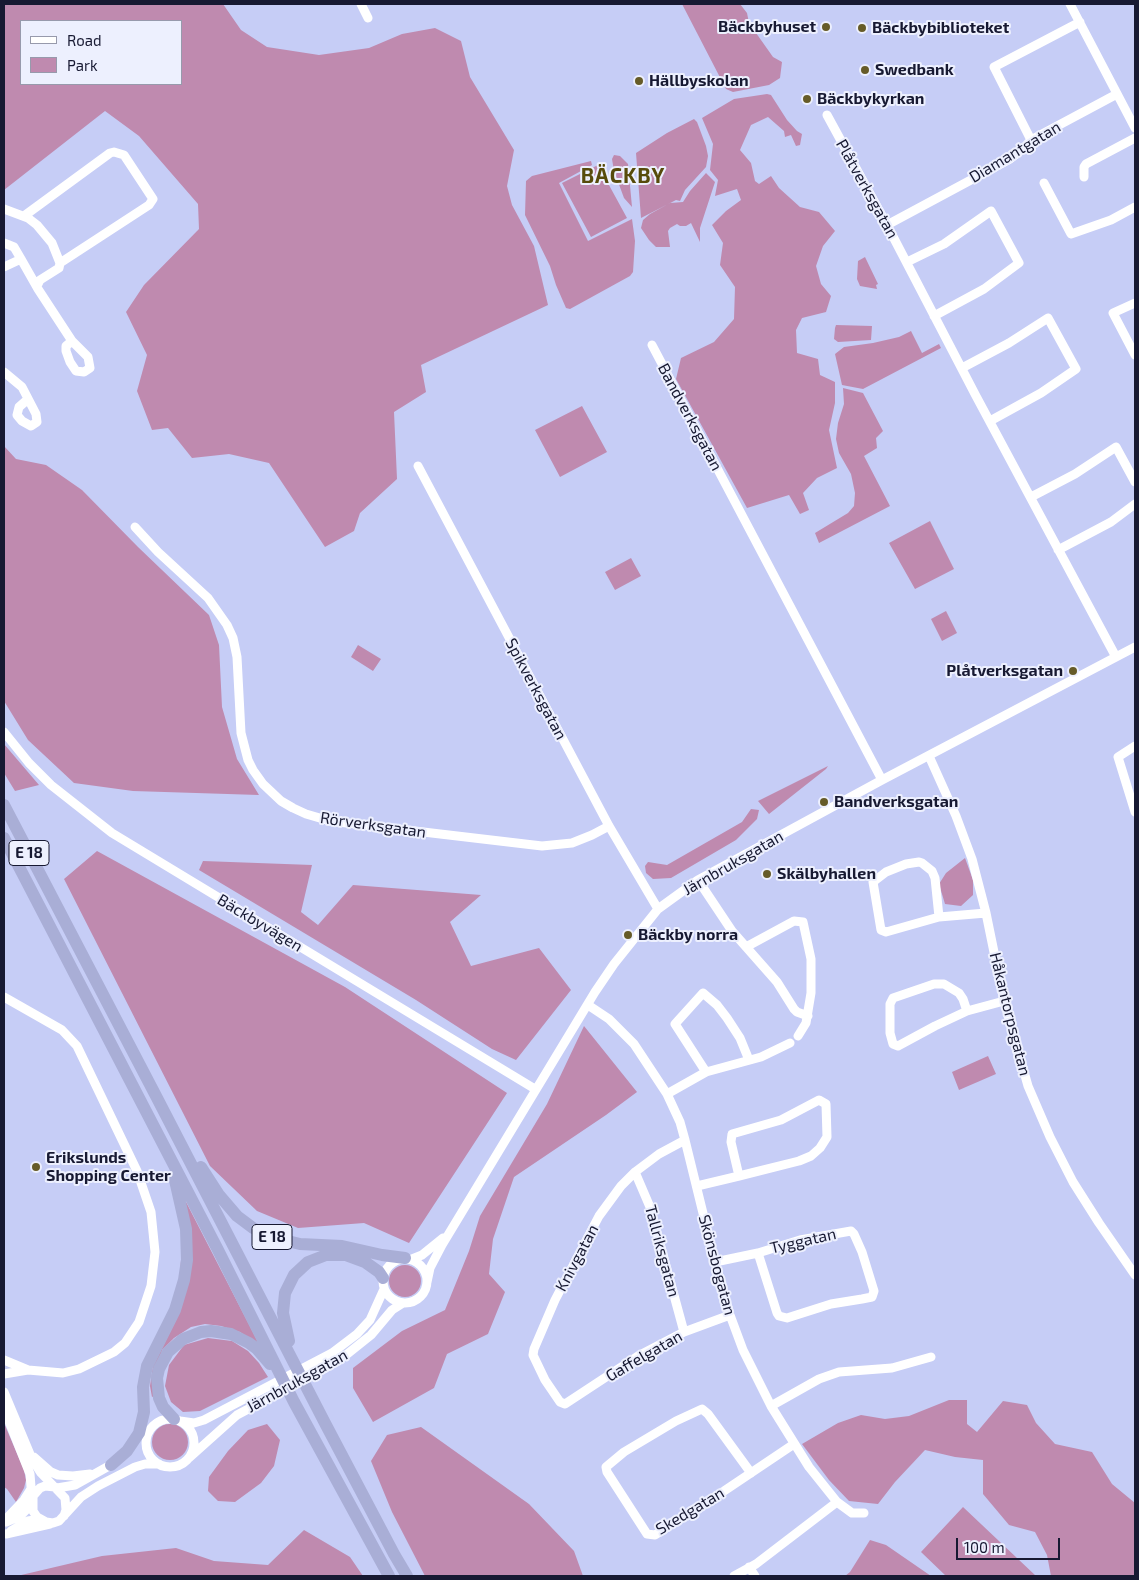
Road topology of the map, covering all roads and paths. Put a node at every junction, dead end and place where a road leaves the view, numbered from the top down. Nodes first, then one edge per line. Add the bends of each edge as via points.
1 (361, 4) edge
2 (1071, 6) edge
3 (368, 18) dead end
4 (1080, 22) junction
5 (1117, 94) junction
6 (826, 115) dead end
7 (1135, 128) edge
8 (1135, 138) edge
9 (1031, 140) junction
10 (1084, 177) dead end
11 (1044, 183) dead end
12 (1135, 207) edge
13 (4, 209) edge
14 (24, 216) junction
15 (887, 225) junction
16 (4, 243) edge
17 (21, 259) junction
18 (907, 262) junction
19 (60, 263) junction
20 (4, 267) edge
21 (37, 286) junction
22 (1135, 304) edge
23 (934, 316) junction
24 (72, 341) dead end
25 (652, 345) dead end
26 (1135, 355) edge
27 (962, 368) junction
28 (4, 372) edge
29 (27, 400) dead end
30 (990, 421) junction
31 (418, 466) dead end
32 (1135, 482) edge
33 (1031, 498) junction
34 (1135, 504) edge
35 (135, 527) dead end
36 (1058, 550) junction
37 (1135, 647) edge
38 (1116, 657) junction
39 (4, 732) edge
40 (1135, 746) edge
41 (929, 756) junction
42 (882, 780) junction
43 (4, 805) edge
44 (1135, 812) edge
45 (609, 826) junction
46 (4, 838) edge
47 (698, 880) junction
48 (658, 909) junction
49 (986, 913) junction
50 (939, 916) junction
51 (746, 946) junction
52 (4, 997) edge
53 (1004, 1001) junction
54 (588, 1005) junction
55 (968, 1011) junction
56 (808, 1016) junction
57 (798, 1036) dead end
58 (790, 1042) dead end
59 (750, 1060) junction
60 (706, 1072) junction
61 (535, 1090) junction
62 (667, 1094) junction
63 (685, 1140) junction
64 (180, 1142) junction
65 (173, 1164) junction
66 (635, 1172) junction
67 (739, 1176) junction
68 (697, 1186) junction
69 (458, 1219) junction
70 (758, 1253) junction
71 (1125, 1258) junction
72 (408, 1259) junction
73 (715, 1262) junction
74 (1135, 1264) edge
75 (1135, 1275) edge
76 (427, 1282) junction
77 (384, 1283) junction
78 (403, 1303) junction
79 (730, 1315) junction
80 (684, 1332) junction
81 (152, 1356) junction
82 (931, 1357) dead end
83 (4, 1360) edge
84 (293, 1361) junction
85 (28, 1370) junction
86 (4, 1374) edge
87 (4, 1392) edge
88 (294, 1402) junction
89 (562, 1403) joint
90 (772, 1406) junction
91 (4, 1409) edge
92 (177, 1420) junction
93 (147, 1436) junction
94 (794, 1444) junction
95 (30, 1454) junction
96 (189, 1458) junction
97 (159, 1464) junction
98 (111, 1465) junction
99 (751, 1473) junction
100 (92, 1474) junction
101 (32, 1484) junction
102 (56, 1487) junction
103 (32, 1502) junction
104 (837, 1502) junction
105 (864, 1513) dead end
106 (64, 1516) junction
107 (40, 1520) junction
108 (4, 1522) edge
109 (53, 1523) junction
110 (5, 1534) edge
111 (749, 1568) junction
112 (389, 1576) edge
113 (407, 1576) edge
114 (734, 1576) edge
115 (755, 1576) edge

1 - 3 street
2 - 4 street
4 - 5 street
4 - 9 street via 994,67
5 - 7 street
5 - 9 street, Diamantgatan
6 - 15 street, Plåtverksgatan
8 - 10 street via 1086,164
9 - 15 street, Diamantgatan via 1010,159
11 - 12 street via 1071,234 1111,220
13 - 14 street
14 - 19 street via 43,231
14 - 19 street via 110,153 124,155 152,196 152,202
15 - 18 street, Plåtverksgatan
16 - 17 street via 14,248
17 - 20 street
17 - 21 street
18 - 23 street, Plåtverksgatan
18 - 23 street via 944,244 991,211 1016,257 1019,263 984,289
19 - 21 street via 59,268 40,280
21 - 24 street
22 - 26 street via 1113,313
23 - 27 street, Plåtverksgatan
25 - 42 street, Bandverksgatan
27 - 30 street, Plåtverksgatan
27 - 30 street via 1010,343 1048,318 1076,369
28 - 29 street via 22,387
30 - 33 street, Plåtverksgatan
31 - 45 street, Spikverksgatan
32 - 33 street via 1116,446
33 - 36 street, Plåtverksgatan
34 - 36 street via 1111,522
35 - 45 street, Rörverksgatan via 208,598 224,620 233,638 237,657 241,733 248,760 263,784 293,808 338,822 542,846 572,843
36 - 38 street, Plåtverksgatan
37 - 38 street, Järnbruksgatan
38 - 41 street, Järnbruksgatan
39 - 61 street, Bäckbyvägen via 51,785 112,833
40 - 44 street via 1118,757
41 - 42 street, Järnbruksgatan
41 - 49 street, Håkantorpsgatan via 965,839
42 - 47 street, Järnbruksgatan
43 - 64 highway, E 18
45 - 48 street, Spikverksgatan
46 - 65 highway, E 18
47 - 48 street, Järnbruksgatan
47 - 51 street
48 - 54 street, Järnbruksgatan via 614,964
49 - 50 street
49 - 53 street, Håkantorpsgatan
50 - 50 street via 935,878 928,866 919,862 906,864 886,872 873,882 881,930 886,932
51 - 56 street via 777,982 794,1009
51 - 56 street via 794,921 804,922 812,970
52 - 85 street via 62,1030 77,1046 137,1171 151,1212 155,1244 146,1304 125,1344 71,1371
53 - 55 street
53 - 71 street, Håkantorpsgatan via 1028,1086 1050,1137 1073,1182
54 - 61 street, Järnbruksgatan
54 - 62 street, Skönsbogatan via 609,1019 634,1044
55 - 55 street via 898,1046 893,1044 890,1033 893,998 934,984 944,984 959,993
56 - 57 street
58 - 59 street
59 - 60 street
59 - 60 street via 727,1018 703,993 676,1024
60 - 62 street
61 - 69 street, Järnbruksgatan
62 - 63 street, Skönsbogatan
63 - 66 street, Knivgatan
63 - 68 street, Skönsbogatan
64 - 72 highway, E 18 via 189,1147 230,1209 262,1233 290,1243 342,1246
64 - 84 highway, E 18
65 - 81 highway, E 18 via 186,1229 186,1270 175,1310
65 - 88 highway, E 18
66 - 80 street, Tallriksgatan via 650,1207
66 - 89 street, Knivgatan via 599,1216 555,1300 534,1349 533,1355 545,1380
67 - 67 street via 811,1156 827,1137 826,1104 819,1100 782,1120 732,1134
67 - 68 street
68 - 73 street, Skönsbogatan
69 - 72 street, Järnbruksgatan via 435,1246
69 - 76 street, Järnbruksgatan via 432,1264
70 - 70 street, Tyggatan via 800,1240 851,1231 862,1252 874,1291 871,1297 831,1304 787,1318 779,1316
70 - 73 street, Tyggatan
71 - 74 street, Håkantorpsgatan
71 - 75 street, Håkantorpsgatan
72 - 76 street via 424,1269
72 - 77 street via 387,1267
73 - 79 street, Skönsbogatan
76 - 78 street via 422,1295 410,1303
77 - 78 street via 391,1298
77 - 84 highway, E 18 via 379,1272 346,1254 317,1258 300,1268 289,1284 284,1303 284,1323
77 - 92 street, Järnbruksgatan via 375,1311 364,1328 341,1347 199,1422
78 - 96 street, Järnbruksgatan via 346,1355 228,1422
79 - 80 street, Gaffelgatan
79 - 90 street, Skönsbogatan via 743,1350
80 - 89 street, Gaffelgatan
81 - 93 highway, E 18 via 147,1377 152,1417
81 - 98 highway via 144,1376 144,1412 139,1433 127,1451
82 - 90 street via 892,1368 839,1372
83 - 85 street
84 - 113 highway, E 18
85 - 86 street
87 - 95 street
88 - 92 highway, E 18 via 288,1398 267,1360 249,1343 226,1333 201,1332 174,1344 159,1369 159,1398 163,1407
88 - 112 highway, E 18
90 - 94 street, Skönsbogatan
91 - 101 street
92 - 93 street via 158,1422
92 - 96 street via 190,1430 194,1439
93 - 97 street via 148,1452
93 - 98 street via 129,1455
94 - 99 street, Skedgatan
94 - 104 street, Skönsbogatan
95 - 100 street via 58,1475
95 - 102 street via 41,1473
96 - 97 street via 177,1466
97 - 106 street via 135,1467 98,1486
98 - 100 street
99 - 99 street, Skedgatan via 660,1532 650,1535 606,1468 624,1452 676,1420 702,1409
100 - 102 street via 75,1485
101 - 103 street
101 - 108 street via 24,1500
102 - 103 street via 40,1488
102 - 106 street via 66,1501
103 - 107 street via 33,1511
103 - 108 street via 20,1516
104 - 105 street, Skönsbogatan via 852,1513
104 - 111 street
106 - 109 street
107 - 109 street
107 - 110 street via 24,1522
109 - 110 street
111 - 114 street
111 - 115 street

